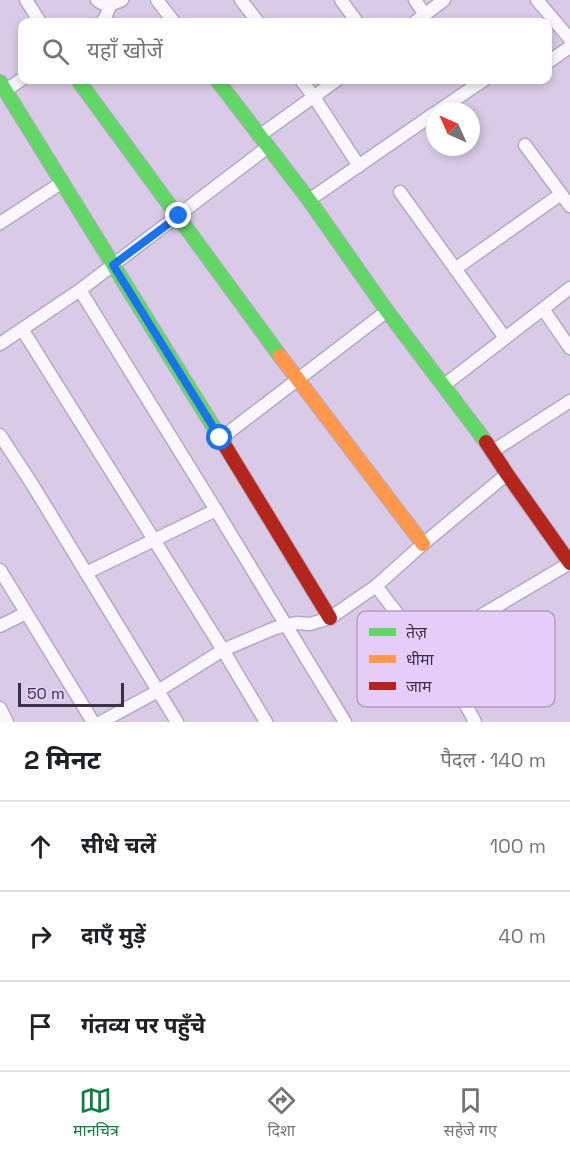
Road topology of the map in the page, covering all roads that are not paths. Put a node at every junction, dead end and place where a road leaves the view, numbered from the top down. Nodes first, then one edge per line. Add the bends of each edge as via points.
1 (26, 0) edge
2 (97, 0) edge
3 (158, 0) edge
4 (241, 0) edge
5 (341, 0) edge
6 (415, 0) edge
7 (444, 0) edge
8 (537, 0) edge
9 (116, 2) edge
10 (37, 18) edge
11 (105, 18) edge
12 (171, 18) edge
13 (255, 18) edge
14 (354, 18) edge
15 (420, 18) edge
16 (421, 18) edge
17 (570, 39) edge
18 (570, 47) edge
19 (552, 59) edge
20 (18, 81) edge
21 (81, 84) edge
22 (220, 84) edge
23 (304, 84) edge
24 (332, 84) edge
25 (478, 84) edge
26 (3, 87) edge
27 (314, 97) junction
28 (452, 102) edge
29 (426, 120) edge
30 (263, 142) junction
31 (525, 145) dead end
32 (358, 166) junction
33 (61, 183) junction
34 (400, 192) dead end
35 (561, 194) junction
36 (309, 200) junction
37 (570, 206) edge
38 (179, 216) junction
39 (0, 222) edge
40 (113, 265) junction
41 (455, 269) junction
42 (570, 288) edge
43 (80, 290) junction
44 (543, 309) junction
45 (387, 311) junction
46 (22, 329) junction
47 (504, 339) junction
48 (0, 344) edge
49 (570, 348) edge
50 (297, 379) junction
51 (443, 386) junction
52 (570, 401) edge
53 (0, 435) edge
54 (220, 438) junction
55 (493, 452) junction
56 (507, 474) junction
57 (216, 510) junction
58 (153, 540) junction
59 (423, 544) junction
60 (570, 563) edge
61 (0, 570) edge
62 (86, 573) junction
63 (376, 586) junction
64 (395, 611) edge
65 (489, 611) edge
66 (26, 613) junction
67 (330, 618) junction
68 (286, 624) junction
69 (0, 626) edge
70 (223, 650) junction
71 (158, 691) junction
72 (466, 707) edge
73 (0, 708) edge
74 (8, 722) edge
75 (93, 722) edge
76 (101, 722) edge
77 (177, 722) edge
78 (266, 722) edge
79 (345, 722) edge
80 (475, 722) edge

1 - 10 street
2 - 9 street via 104,4
3 - 12 street
4 - 13 street
5 - 14 street
6 - 15 street
7 - 16 street
8 - 17 street
9 - 11 street
18 - 19 street
20 - 26 street
21 - 38 street
22 - 30 street
23 - 27 street
24 - 27 street
25 - 28 street
26 - 33 street
27 - 30 street
27 - 32 street
29 - 32 street
30 - 36 street
30 - 38 street
31 - 35 street
32 - 36 street
33 - 39 street
33 - 40 street
34 - 41 street
35 - 37 street
35 - 41 street
36 - 45 street
38 - 40 street
38 - 50 street
40 - 43 street
40 - 54 street
41 - 47 street
42 - 44 street
43 - 46 street
43 - 57 street
44 - 47 street
44 - 49 street
45 - 50 street
45 - 51 street
46 - 48 street
46 - 58 street
47 - 51 street
50 - 54 street
50 - 59 street
51 - 55 street
52 - 55 street
53 - 62 street
54 - 67 street
55 - 56 street
56 - 59 street
56 - 60 street
57 - 58 street
57 - 68 street
58 - 62 street
58 - 70 street
59 - 63 street
60 - 65 street
61 - 66 street
62 - 71 street
63 - 64 street
63 - 67 street
66 - 69 street
66 - 75 street
67 - 68 street via 310,624
68 - 70 street
68 - 79 street
70 - 71 street
70 - 78 street
71 - 76 street
71 - 77 street
72 - 80 street
73 - 74 street

